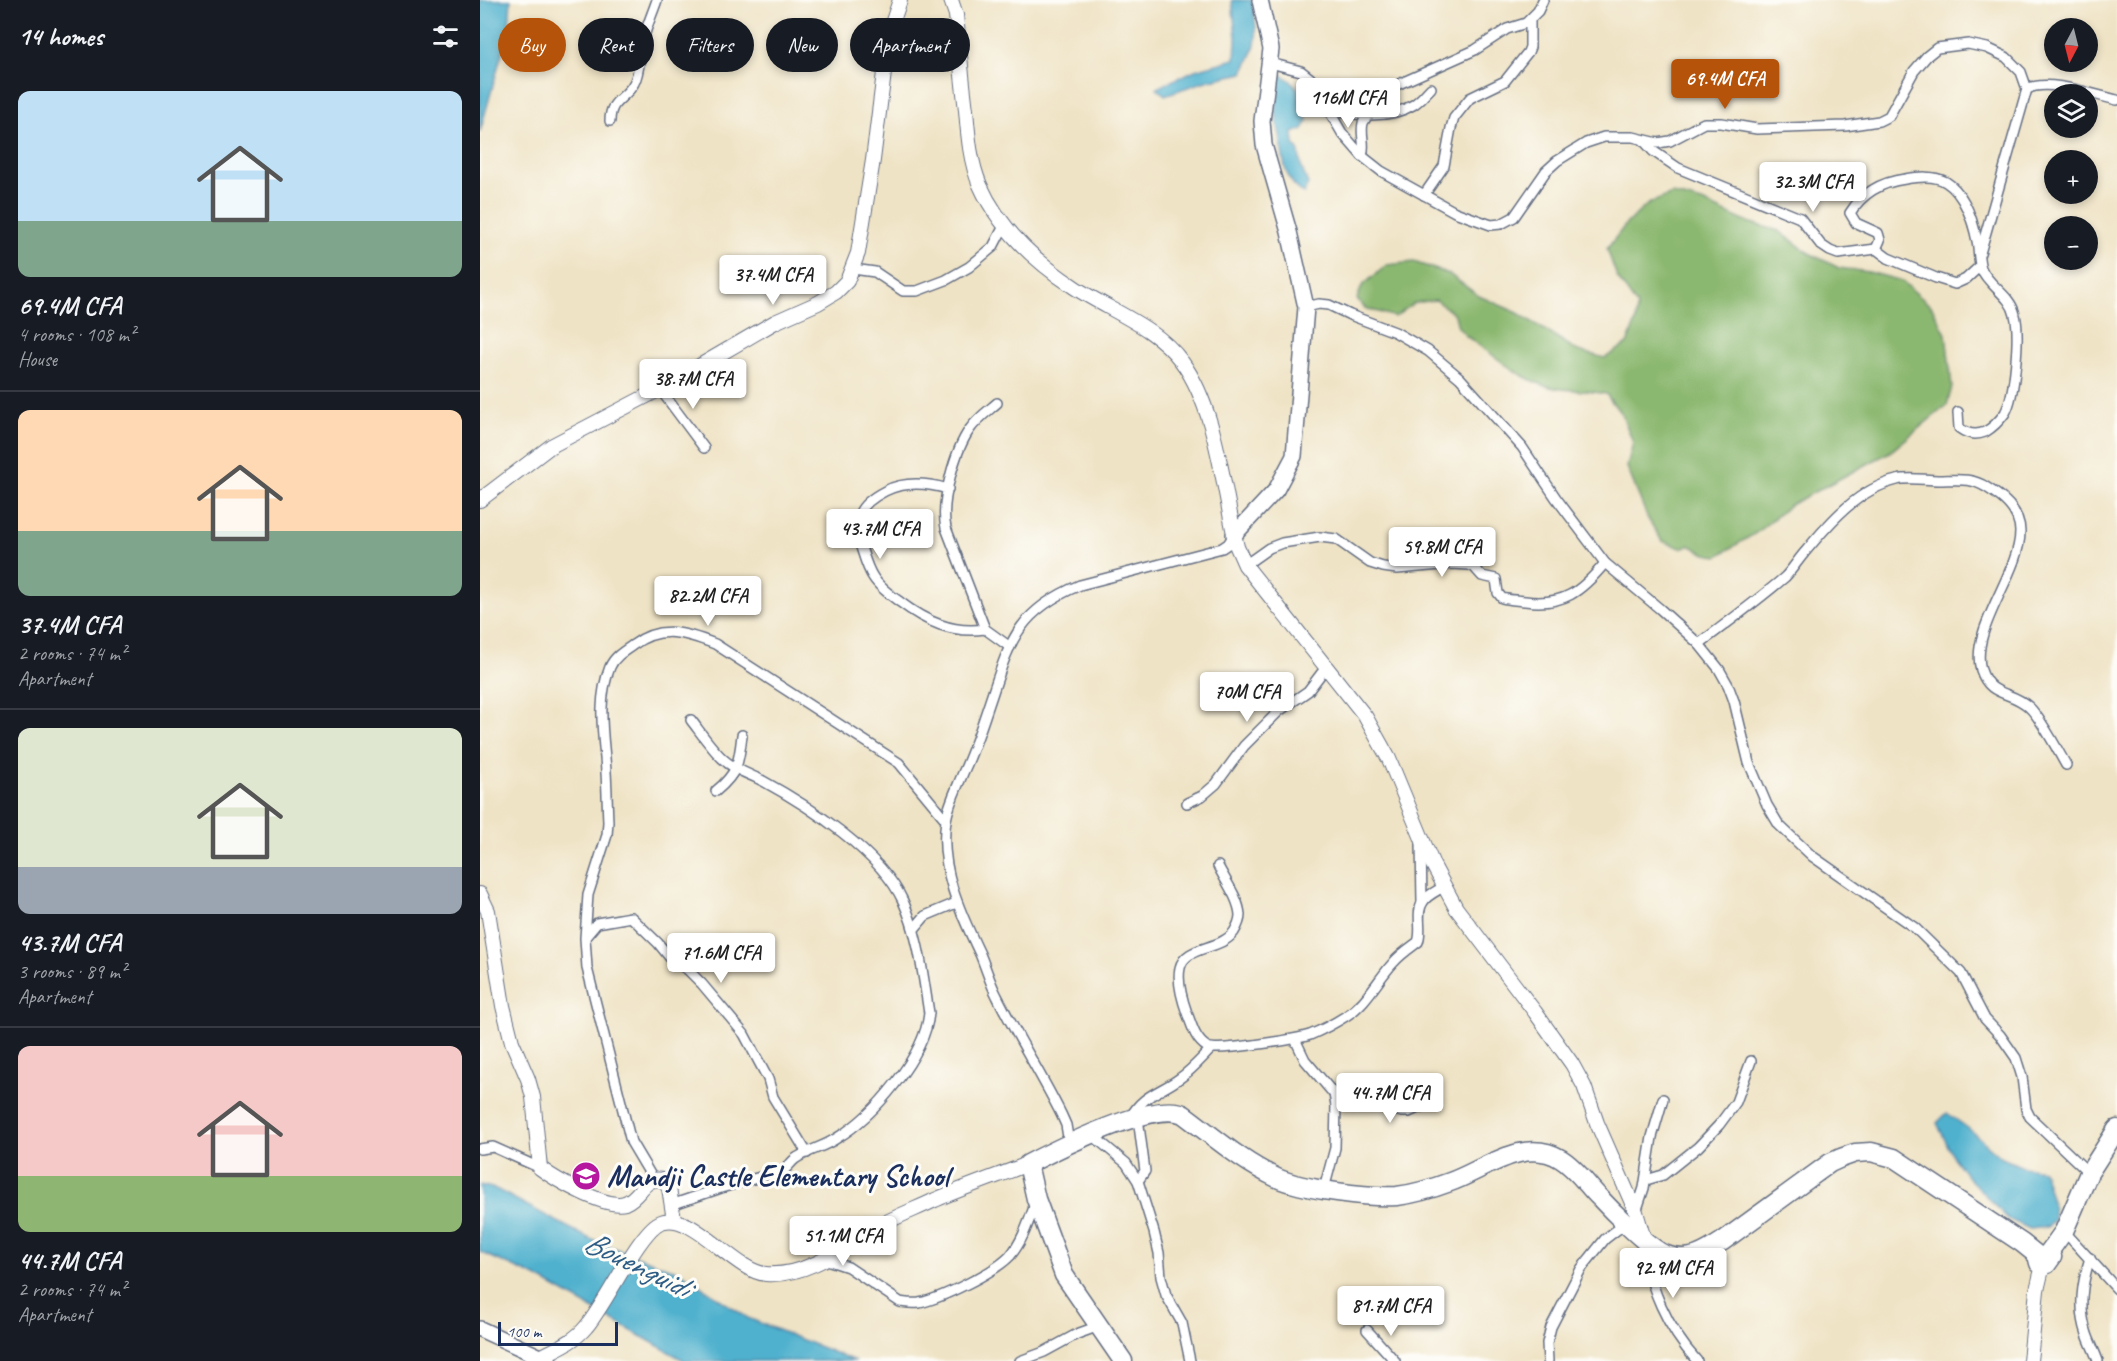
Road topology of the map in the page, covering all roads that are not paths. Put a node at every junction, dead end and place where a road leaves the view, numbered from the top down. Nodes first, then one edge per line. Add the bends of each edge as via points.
1 (657, 0) edge
2 (900, 0) edge
3 (951, 0) edge
4 (1260, 0) edge
5 (1543, 0) edge
6 (1530, 20) junction
7 (1270, 63) junction
8 (1431, 88) dead end
9 (2027, 89) junction
10 (2117, 100) edge
11 (1328, 110) junction
12 (1366, 114) junction
13 (610, 121) dead end
14 (1644, 140) junction
15 (1362, 156) junction
16 (1424, 195) junction
17 (1004, 226) junction
18 (1876, 249) junction
19 (1980, 253) junction
20 (1980, 266) junction
21 (853, 269) junction
22 (1306, 307) junction
23 (660, 389) junction
24 (997, 404) dead end
25 (1959, 412) dead end
26 (704, 448) dead end
27 (948, 489) junction
28 (480, 500) edge
29 (1234, 535) junction
30 (1605, 563) junction
31 (1245, 565) junction
32 (985, 629) junction
33 (1699, 645) junction
34 (1010, 647) junction
35 (1327, 666) junction
36 (692, 720) dead end
37 (742, 735) dead end
38 (2066, 765) dead end
39 (737, 769) junction
40 (716, 791) dead end
41 (1187, 803) dead end
42 (946, 820) junction
43 (1420, 835) junction
44 (1218, 866) dead end
45 (1443, 887) junction
46 (480, 894) edge
47 (956, 903) junction
48 (1422, 903) junction
49 (908, 916) junction
50 (925, 916) junction
51 (914, 929) junction
52 (585, 938) junction
53 (1295, 1039) junction
54 (1211, 1049) junction
55 (1751, 1061) dead end
56 (1663, 1099) dead end
57 (1434, 1101) dead end
58 (1336, 1105) junction
59 (1134, 1118) junction
60 (2117, 1130) edge
61 (1091, 1134) junction
62 (1069, 1143) junction
63 (480, 1149) edge
64 (807, 1153) junction
65 (1028, 1164) junction
66 (540, 1168) junction
67 (2089, 1173) junction
68 (653, 1179) junction
69 (1646, 1180) junction
70 (1138, 1181) junction
71 (1324, 1189) junction
72 (1036, 1199) junction
73 (671, 1205) junction
74 (1631, 1218) junction
75 (674, 1220) junction
76 (2064, 1231) junction
77 (1644, 1239) junction
78 (2043, 1257) junction
79 (2090, 1258) junction
80 (824, 1259) junction
81 (2117, 1289) edge
82 (1099, 1326) junction
83 (480, 1329) edge
84 (1367, 1330) dead end
85 (541, 1360) edge
86 (1020, 1361) edge
87 (1123, 1361) edge
88 (1190, 1361) edge
89 (1395, 1361) edge
90 (1548, 1361) edge
91 (1697, 1361) edge
92 (2030, 1361) edge
93 (2098, 1361) edge

1 - 13 street via 646,27 637,77 615,102
2 - 21 main road via 890,33
3 - 17 main road via 972,156 979,183
4 - 7 main road
5 - 6 street
6 - 12 street via 1507,28 1475,50 1381,92
6 - 16 street via 1528,52 1505,81 1470,98 1454,118 1444,166
7 - 11 street via 1301,71 1310,78
7 - 22 main road via 1262,121 1264,145
8 - 12 street via 1419,101 1402,110
9 - 10 street via 2048,85
9 - 14 street via 2020,72 2006,57 1987,48 1952,45 1937,48 1926,56 1890,116 1880,121 1757,129 1704,123 1670,141 1659,144
9 - 19 street
11 - 12 street
11 - 15 street via 1342,134
12 - 15 street via 1361,128
14 - 16 street via 1604,137 1571,152 1546,171 1514,217 1501,224 1478,222
14 - 18 street via 1678,168 1800,218 1830,251 1838,254
15 - 16 street
17 - 21 street via 993,247 969,267 917,291 903,291 875,272
17 - 29 main road via 1043,264 1074,287 1153,333 1182,363 1209,422
18 - 19 street via 1878,233 1856,223 1850,213 1854,206 1877,186 1919,177 1945,181 1952,187 1972,221
18 - 20 street via 1888,258 1955,284
19 - 20 street
20 - 25 street via 2014,310 2018,332 2013,384 2005,413 1988,431 1965,432 1958,424
21 - 23 main road via 837,292 775,322
22 - 29 main road via 1294,456 1276,490
22 - 30 street via 1329,305 1395,332 1428,351 1460,378 1522,447
23 - 26 street
23 - 28 main road via 551,446
24 - 27 street via 969,430
27 - 32 street via 944,508 946,528
27 - 32 street via 914,483 877,495 858,514 858,536 873,577 906,607 939,625
29 - 31 main road
29 - 34 street via 1222,548 1058,594 1031,613
30 - 31 street via 1574,594 1546,602 1502,598 1496,579 1482,576 1469,565 1398,569 1376,566 1336,539 1328,538 1281,543
30 - 33 street
31 - 35 main road
32 - 34 street
33 - 38 street via 1787,575 1828,524 1869,493 1898,480 1978,482 2005,499 2020,530 2016,555 1980,648 1981,669 1997,692 2018,699 2031,709
33 - 67 street via 1728,684 1749,763 1779,825 1812,856 1915,928 1962,973 1986,1019 2016,1058 2030,1117
34 - 42 street
35 - 41 street via 1308,691 1279,711 1244,746 1216,784
35 - 43 main road via 1376,735
36 - 39 street via 722,759
37 - 39 street
39 - 40 street
39 - 49 street via 763,781 864,850 895,885
42 - 47 street via 946,851
42 - 52 street via 899,763 827,715 715,644 681,632 657,633 642,638 617,656 604,692 601,717 607,835 588,895
43 - 45 main road
43 - 48 street
44 - 54 street via 1238,908 1239,922 1229,939 1195,951 1179,970 1185,1008 1195,1034
45 - 48 street
45 - 74 main road via 1572,1064 1584,1086
46 - 66 main road via 488,911 507,1025 532,1097
47 - 50 street
47 - 62 street via 996,995 1062,1116
48 - 53 street via 1419,942 1393,963 1369,996 1347,1016
49 - 50 street
49 - 51 street
50 - 51 street
51 - 64 street via 928,1013 923,1036 903,1074 883,1098 837,1138
52 - 64 street via 597,923 631,917 671,959 702,984 744,1034 768,1079 772,1097
52 - 68 street via 587,968 631,1142
53 - 54 street
53 - 58 street via 1305,1060 1334,1094
54 - 59 street via 1183,1077 1144,1099
55 - 69 street via 1736,1102 1719,1125 1663,1175
56 - 69 street
57 - 58 street via 1409,1112 1360,1102
58 - 71 street via 1335,1148
59 - 61 highway
59 - 70 street via 1145,1171
59 - 71 highway via 1179,1112 1276,1177
60 - 67 highway
61 - 62 highway
61 - 70 street via 1126,1163
62 - 65 highway
63 - 66 street via 493,1148
64 - 73 street via 782,1171
65 - 72 highway
65 - 80 main road via 879,1226
66 - 68 main road via 569,1185 618,1204 629,1201
67 - 76 highway
68 - 73 main road via 663,1180 669,1188
69 - 74 street
70 - 88 street via 1154,1232 1166,1295 1182,1323
71 - 74 highway via 1404,1195 1451,1182 1519,1152 1538,1152 1563,1160
72 - 80 street via 1027,1227 1010,1256 985,1274 928,1301 900,1302 848,1267
72 - 82 highway via 1068,1284
73 - 75 main road
74 - 77 highway
74 - 90 street via 1605,1239 1581,1269 1551,1326
75 - 80 main road via 689,1226 750,1270 764,1274 804,1269
75 - 85 main road via 660,1222 647,1232 584,1330
76 - 78 highway
76 - 79 street
77 - 78 highway via 1660,1252 1677,1258 1692,1257 1723,1241 1830,1163 1855,1153 1871,1152 1893,1158
77 - 91 street via 1658,1298 1672,1328
78 - 92 main road
79 - 81 street
79 - 93 street via 2082,1284 2083,1318
82 - 86 street
82 - 87 highway
83 - 85 main road
84 - 89 street

